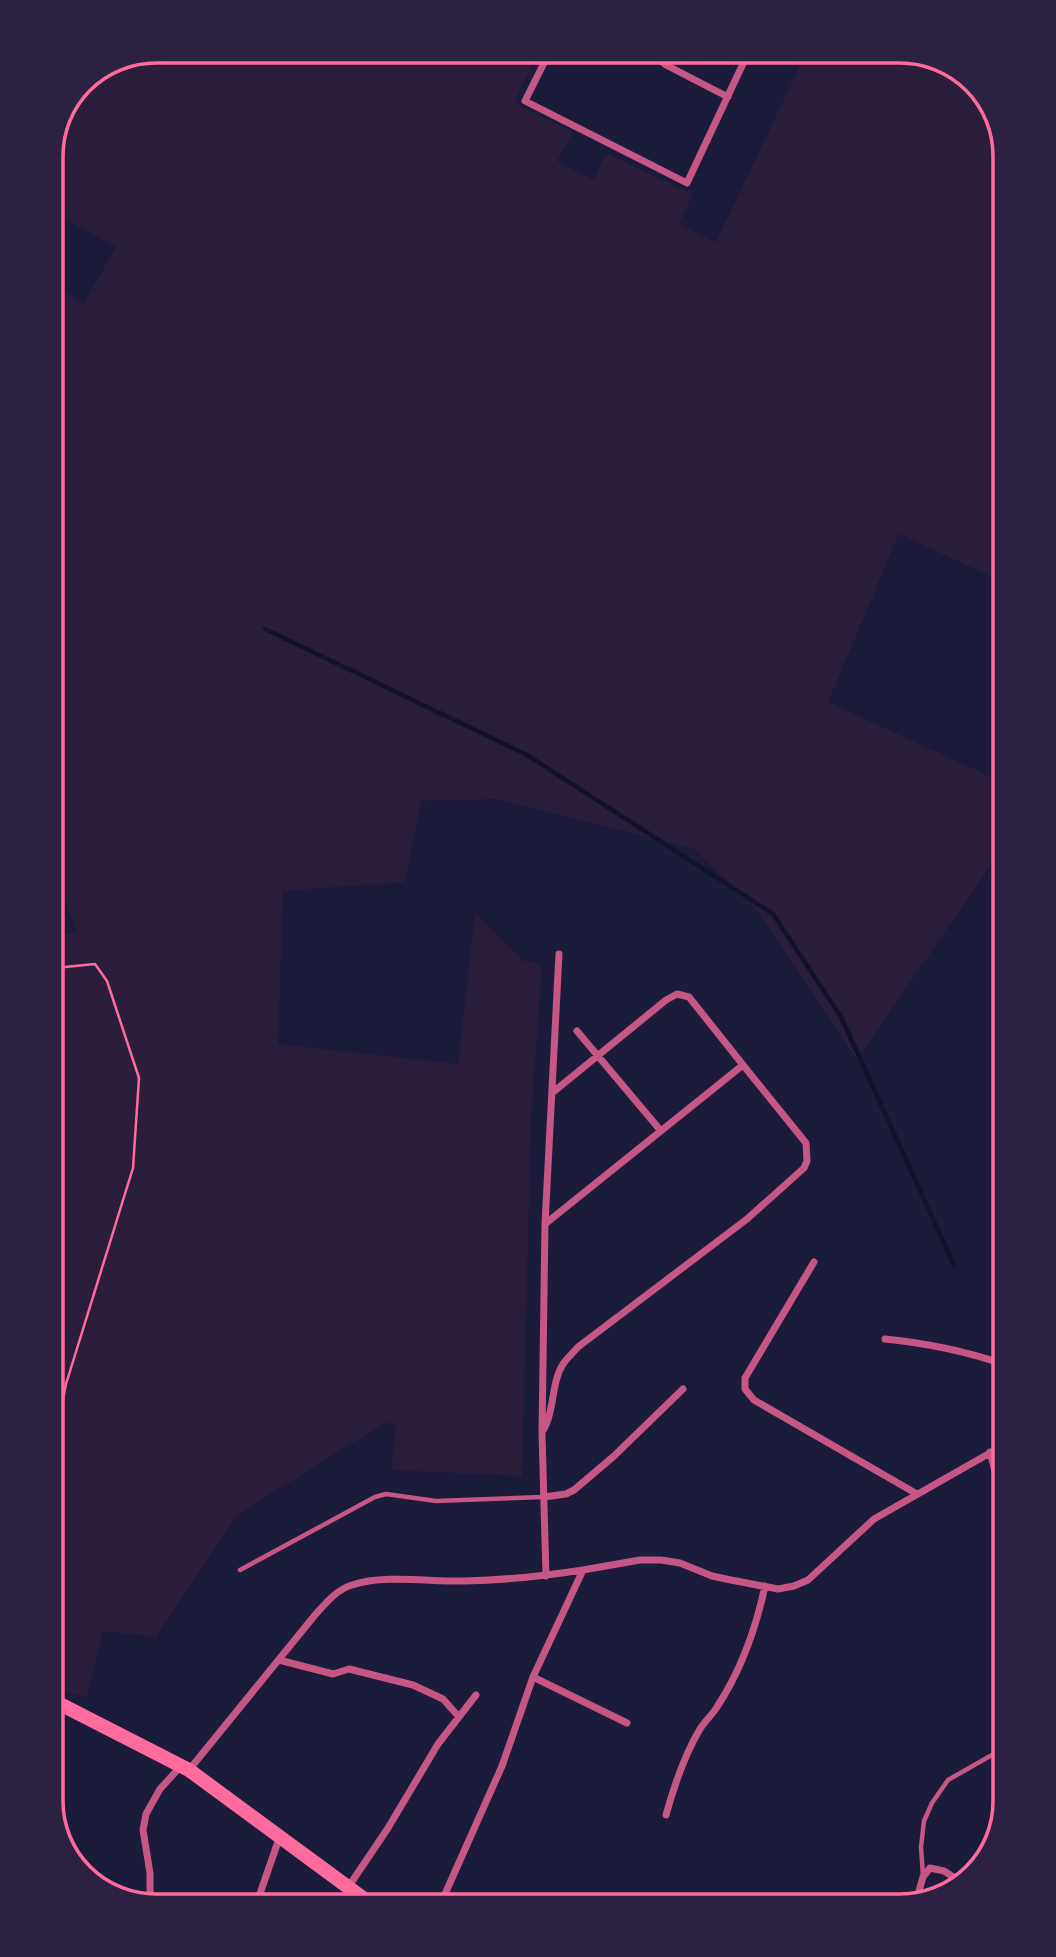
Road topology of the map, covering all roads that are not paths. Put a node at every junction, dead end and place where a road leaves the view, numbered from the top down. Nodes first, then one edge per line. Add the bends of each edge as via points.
1 (544, 63) edge
2 (664, 63) edge
3 (744, 63) edge
4 (728, 97) junction
5 (559, 954) dead end
6 (577, 1031) dead end
7 (598, 1055) junction
8 (743, 1065) junction
9 (552, 1093) junction
10 (661, 1131) junction
11 (545, 1224) junction
12 (814, 1262) dead end
13 (885, 1339) dead end
14 (993, 1361) edge
15 (683, 1389) dead end
16 (542, 1433) junction
17 (993, 1450) edge
18 (990, 1452) junction
19 (993, 1458) edge
20 (918, 1494) junction
21 (544, 1497) junction
22 (240, 1570) dead end
23 (583, 1570) junction
24 (546, 1576) junction
25 (765, 1586) junction
26 (278, 1660) junction
27 (533, 1677) junction
28 (476, 1695) dead end
29 (63, 1706) edge
30 (459, 1717) junction
31 (627, 1723) dead end
32 (992, 1755) dead end
33 (185, 1768) junction
34 (666, 1815) dead end
35 (280, 1836) junction
36 (923, 1877) junction
37 (953, 1877) edge
38 (349, 1886) junction
39 (919, 1892) edge
40 (149, 1894) edge
41 (260, 1894) edge
42 (346, 1894) edge
43 (359, 1894) edge
44 (445, 1894) edge

1 - 4 street via 525,100 688,183
2 - 4 street
3 - 4 street
5 - 9 street
6 - 7 street
7 - 8 street via 666,1000 681,994 689,996
7 - 9 street
7 - 10 street
8 - 10 street
8 - 16 street via 806,1143 804,1168 747,1219 563,1363 551,1416
9 - 11 street
10 - 11 street
11 - 16 street
12 - 20 street via 745,1378 745,1389 754,1400
13 - 14 street
15 - 21 street via 574,1490
16 - 21 street
17 - 18 street
18 - 19 street
18 - 20 street
20 - 25 street via 874,1519 808,1580 786,1587
21 - 22 lane via 436,1501 386,1494
21 - 24 street
23 - 24 street
23 - 25 street via 662,1560
23 - 27 street
24 - 26 street via 371,1580 350,1586 333,1595
25 - 34 street via 739,1664 692,1743
26 - 30 street via 333,1674 349,1669 413,1685 443,1699
26 - 33 street
27 - 31 street
27 - 44 street via 502,1766
28 - 30 street
29 - 33 main road
30 - 38 street
32 - 36 lane via 948,1780 932,1803 924,1821
33 - 35 main road
33 - 40 street via 160,1788 146,1814 143,1830
35 - 38 main road
35 - 41 street
36 - 37 street via 936,1868
36 - 39 street
38 - 42 street
38 - 43 main road

